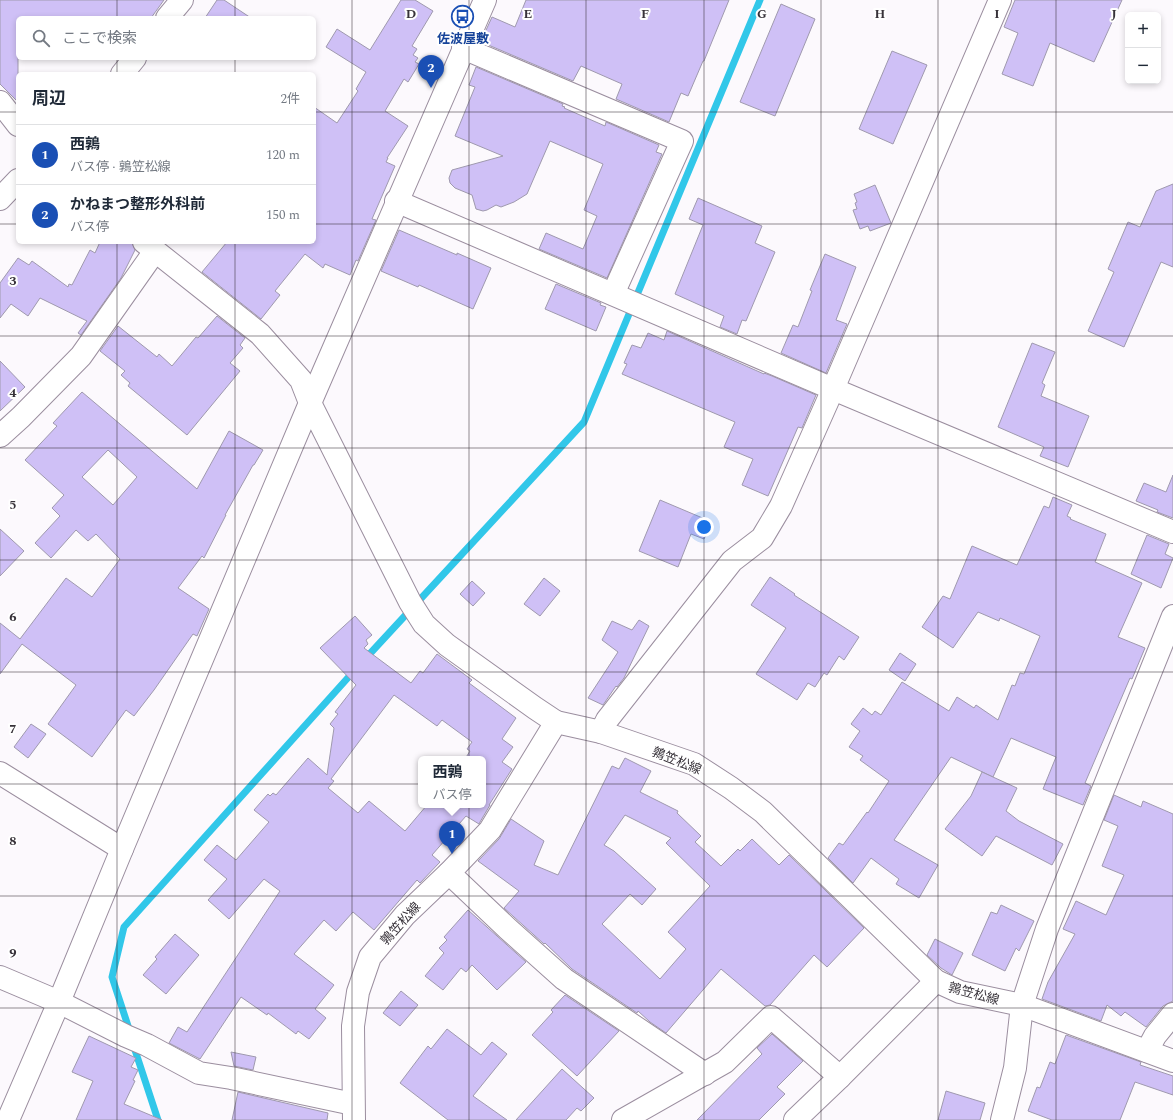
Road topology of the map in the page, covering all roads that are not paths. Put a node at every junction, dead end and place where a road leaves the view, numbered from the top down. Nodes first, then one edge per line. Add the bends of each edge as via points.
1 (182, 0) edge
2 (485, 0) edge
3 (1000, 0) edge
4 (169, 16) edge
5 (464, 48) junction
6 (133, 60) edge
7 (124, 72) edge
8 (0, 102) edge
9 (16, 122) edge
10 (16, 182) edge
11 (0, 199) edge
12 (396, 201) junction
13 (150, 247) edge
14 (613, 294) junction
15 (833, 389) junction
16 (310, 403) junction
17 (0, 436) edge
18 (1173, 532) edge
19 (1173, 616) edge
20 (556, 722) junction
21 (601, 732) junction
22 (0, 773) edge
23 (122, 848) junction
24 (449, 873) junction
25 (0, 977) edge
26 (936, 981) junction
27 (59, 1002) junction
28 (1022, 1006) junction
29 (1173, 1014) edge
30 (1147, 1051) junction
31 (1173, 1061) edge
32 (705, 1074) junction
33 (840, 1077) junction
34 (354, 1112) edge
35 (8, 1120) edge
36 (623, 1120) edge
37 (795, 1120) edge
38 (1002, 1120) edge

1 - 4 street
2 - 5 street
3 - 15 street
5 - 12 street
5 - 14 street via 682,141
6 - 7 street
8 - 9 street
10 - 11 street
12 - 14 street
12 - 16 street
13 - 16 street via 260,334 301,380
13 - 17 street via 81,356
14 - 15 street
15 - 18 street
15 - 21 street via 781,506 762,538 732,561
16 - 20 street via 410,602 424,624 447,645
16 - 23 street
19 - 28 street via 1047,929
20 - 21 street, 鶉笠松線
20 - 24 street, 鶉笠松線 via 490,830
21 - 26 street, 鶉笠松線 via 694,764 731,788 763,812
22 - 23 street
23 - 27 street
24 - 32 street via 564,979
24 - 34 street, 鶉笠松線 via 405,915 370,957 358,992 353,1026
25 - 27 street
26 - 28 street, 鶉笠松線 via 960,992
26 - 33 street
27 - 34 street via 199,1073 231,1078
27 - 35 street
28 - 30 street, 鶉笠松線
28 - 38 street via 1015,1068
29 - 30 street via 1155,1036
30 - 31 street, 鶉笠松線
32 - 33 street via 725,1062 771,1017
32 - 36 street
33 - 37 street

